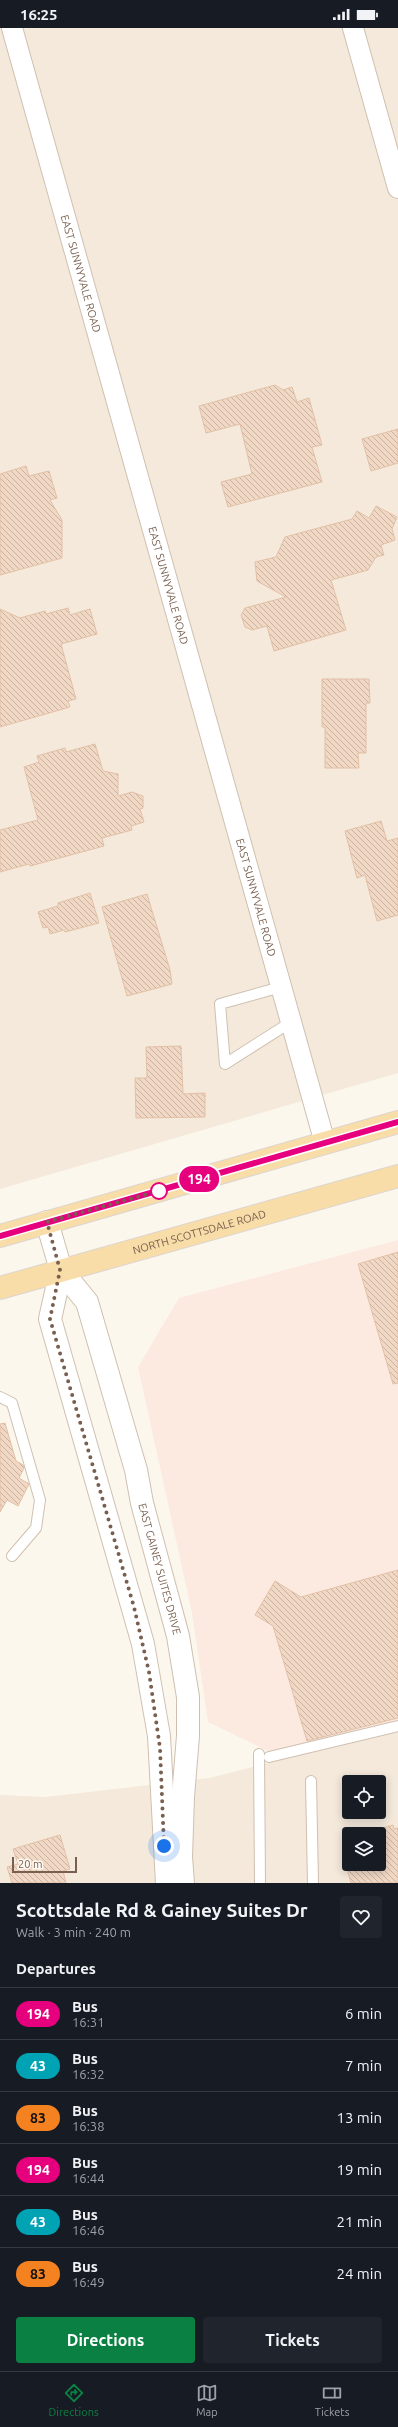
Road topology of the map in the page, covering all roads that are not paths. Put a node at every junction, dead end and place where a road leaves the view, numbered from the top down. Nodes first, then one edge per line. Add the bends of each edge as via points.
1 (12, 28) edge
2 (353, 28) edge
3 (398, 188) edge
4 (281, 987) junction
5 (291, 1022) junction
6 (398, 1122) edge
7 (325, 1143) junction
8 (398, 1176) edge
9 (47, 1222) junction
10 (0, 1236) edge
11 (60, 1270) junction
12 (0, 1288) edge
13 (0, 1397) edge
14 (12, 1556) dead end
15 (398, 1726) edge
16 (310, 1781) dead end
17 (166, 1883) edge
18 (183, 1883) edge
19 (260, 1883) edge
20 (313, 1883) edge

1 - 4 street, EAST SUNNYVALE ROAD
2 - 3 street
4 - 5 street, EAST SUNNYVALE ROAD
4 - 5 lane via 220,1004 225,1064
5 - 7 street, EAST SUNNYVALE ROAD
6 - 7 main road
7 - 9 main road
8 - 11 main road, NORTH SCOTTSDALE ROAD
9 - 10 main road
9 - 11 street, EAST GAINEY SUITES DRIVE
11 - 12 main road, NORTH SCOTTSDALE ROAD
11 - 17 street, EAST GAINEY SUITES DRIVE via 50,1319 145,1651 159,1736
11 - 18 street, EAST GAINEY SUITES DRIVE via 87,1302 136,1470 184,1667 188,1697 188,1736 181,1856
13 - 14 lane via 12,1403 40,1500 36,1528
15 - 19 lane via 264,1755
16 - 20 lane

